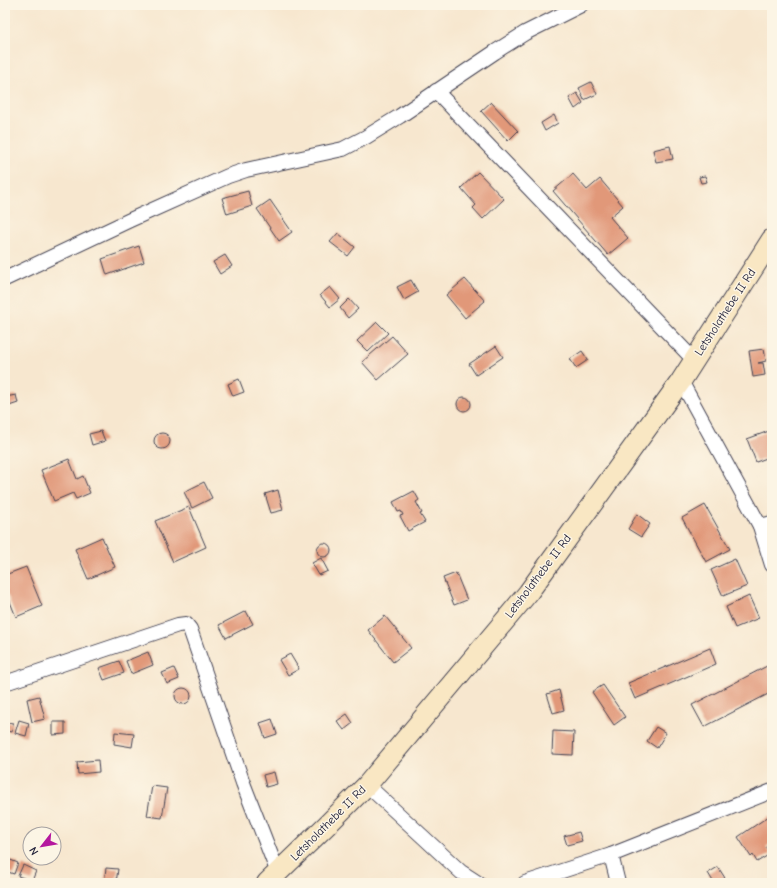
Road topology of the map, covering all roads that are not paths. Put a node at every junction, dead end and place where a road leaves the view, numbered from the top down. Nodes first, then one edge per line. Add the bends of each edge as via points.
1 (581, 5) edge
2 (436, 92) junction
3 (772, 239) edge
4 (5, 279) edge
5 (694, 360) junction
6 (681, 381) junction
7 (766, 524) edge
8 (772, 565) edge
9 (5, 683) edge
10 (367, 784) junction
11 (772, 791) edge
12 (611, 855) junction
13 (272, 878) edge
14 (478, 883) edge
15 (525, 883) edge
16 (618, 883) edge

1 - 2 street via 525,33
2 - 4 street via 343,149 228,176
2 - 5 street
3 - 5 street, Letsholathebe II Rd
5 - 6 street, Letsholathebe II Rd
6 - 7 street
6 - 10 street, Letsholathebe II Rd via 528,593
7 - 8 street
9 - 13 street via 186,624 190,629 243,783
10 - 13 street, Letsholathebe II Rd
10 - 14 street via 461,872
11 - 12 street
12 - 15 street
12 - 16 street

